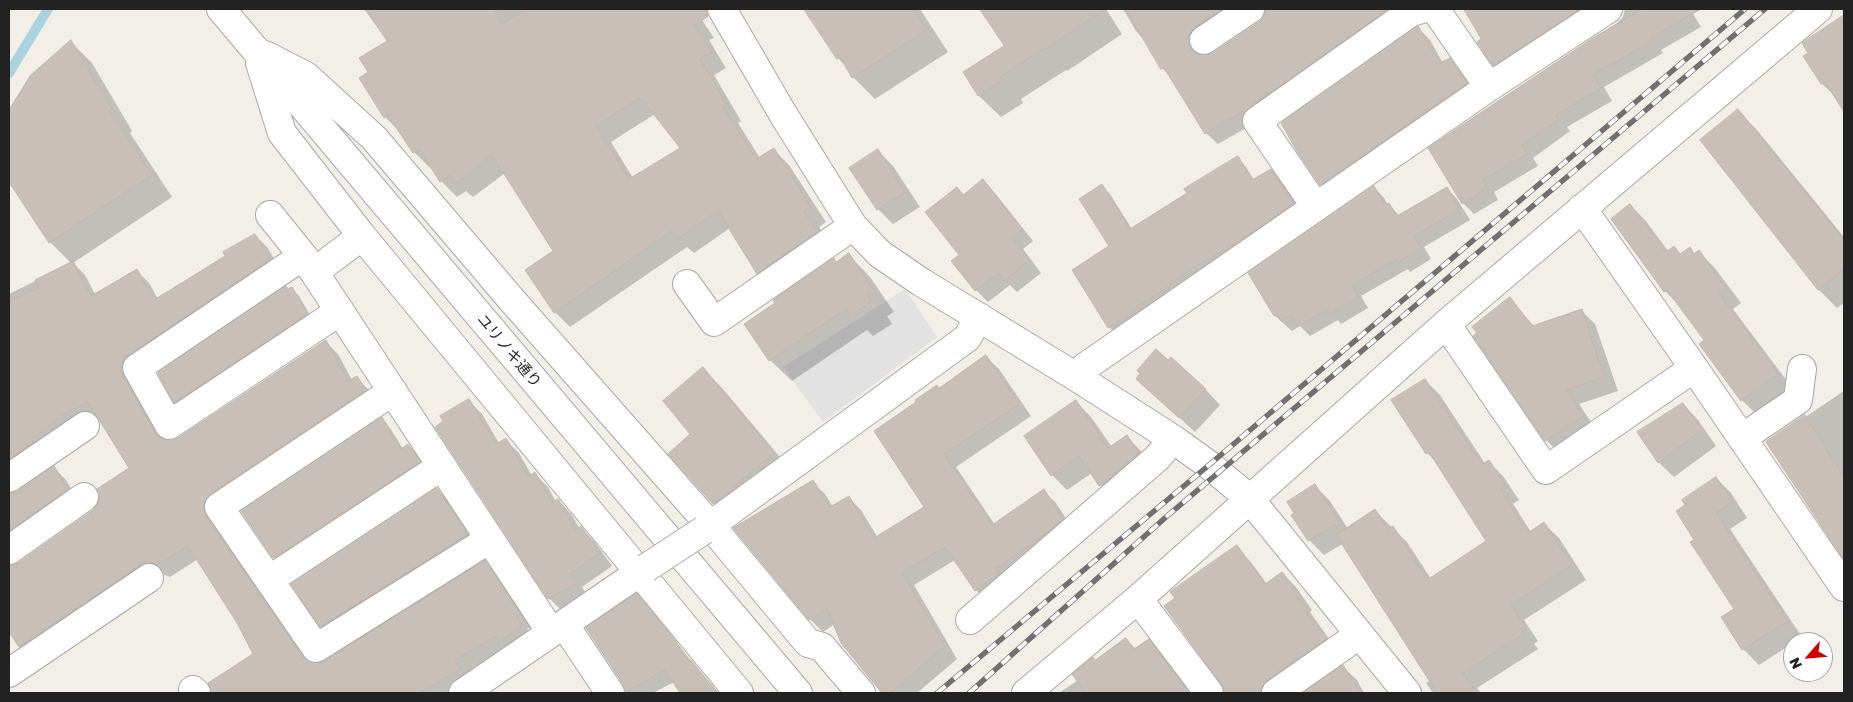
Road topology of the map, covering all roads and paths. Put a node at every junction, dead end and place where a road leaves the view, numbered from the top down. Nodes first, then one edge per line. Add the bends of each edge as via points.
1 (220, 9) edge
2 (722, 9) edge
3 (1250, 9) edge
4 (1422, 9) edge
5 (1435, 9) edge
6 (1608, 9) edge
7 (1818, 9) edge
8 (1204, 40) dead end
9 (255, 50) junction
10 (1489, 87) junction
11 (1316, 207) junction
12 (1582, 208) junction
13 (270, 215) dead end
14 (853, 226) junction
15 (362, 236) junction
16 (309, 264) junction
17 (687, 284) dead end
18 (340, 311) junction
19 (979, 317) junction
20 (1446, 324) junction
21 (1694, 368) junction
22 (1802, 369) dead end
23 (1078, 378) junction
24 (393, 392) junction
25 (85, 426) dead end
26 (1742, 438) junction
27 (1173, 439) junction
28 (442, 466) junction
29 (9, 478) edge
30 (84, 497) dead end
31 (1249, 498) junction
32 (707, 527) junction
33 (490, 539) junction
34 (9, 550) edge
35 (643, 570) junction
36 (1841, 575) edge
37 (149, 578) dead end
38 (269, 580) junction
39 (1138, 599) junction
40 (970, 620) dead end
41 (558, 628) junction
42 (1359, 636) junction
43 (9, 673) edge
44 (463, 693) edge
45 (610, 693) edge
46 (739, 693) edge
47 (798, 693) edge
48 (861, 693) edge
49 (1026, 693) edge
50 (1209, 693) edge
51 (1276, 693) edge
52 (1407, 693) edge

1 - 9 street, ユリノキ通り
2 - 14 street
3 - 8 street
4 - 11 street via 1412,12 1257,121
5 - 10 street
6 - 10 street
7 - 12 street
9 - 15 street via 282,133
9 - 32 street via 306,76 374,138
9 - 47 street, ユリノキ通り
10 - 11 street
11 - 23 street via 1084,367
12 - 20 street
12 - 21 street
13 - 16 street
14 - 17 street via 714,322
14 - 19 street via 880,254
15 - 16 street
15 - 35 street
16 - 18 street
16 - 18 street via 137,368 169,425
18 - 24 street
19 - 23 street
19 - 32 street via 967,338
20 - 21 street via 1546,470
20 - 31 street
21 - 26 street
22 - 26 street via 1798,400
23 - 27 street
24 - 28 street
24 - 38 street via 219,508
25 - 29 street
26 - 36 street
27 - 31 street
27 - 40 street via 1157,458
28 - 33 street
28 - 38 street
30 - 34 street
31 - 39 street
31 - 42 street
32 - 35 street, bridge
32 - 48 street via 808,643 822,646
33 - 38 street via 316,648
33 - 41 street
35 - 41 street
35 - 46 street
37 - 43 street
39 - 49 street
39 - 50 street
41 - 44 street
41 - 45 street
42 - 51 street
42 - 52 street

